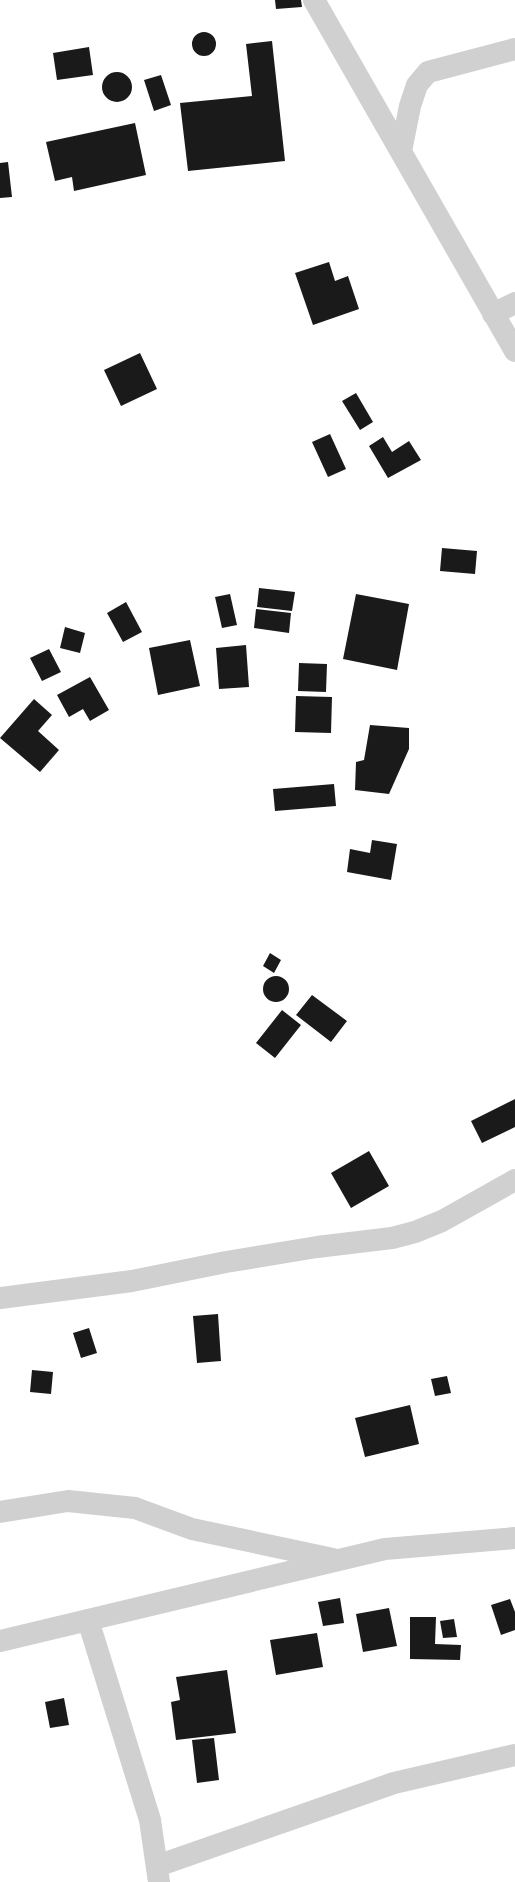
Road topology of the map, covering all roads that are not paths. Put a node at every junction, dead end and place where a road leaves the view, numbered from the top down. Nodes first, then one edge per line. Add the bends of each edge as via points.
1 (314, 0) edge
2 (515, 49) edge
3 (400, 151) junction
4 (515, 303) edge
5 (493, 314) junction
6 (515, 351) edge
7 (515, 1180) edge
8 (0, 1298) edge
9 (0, 1512) edge
10 (515, 1538) edge
11 (339, 1560) junction
12 (88, 1620) junction
13 (0, 1641) edge
14 (515, 1755) edge
15 (158, 1874) edge

1 - 3 street
2 - 3 street via 428,72 417,85
3 - 5 street
4 - 5 street
5 - 6 street
7 - 8 street via 442,1221 392,1238 226,1262 132,1281
9 - 11 street via 68,1501 135,1508 192,1529
10 - 11 street via 385,1549
11 - 12 street
12 - 13 street
12 - 15 street via 150,1820
14 - 15 street via 394,1783

